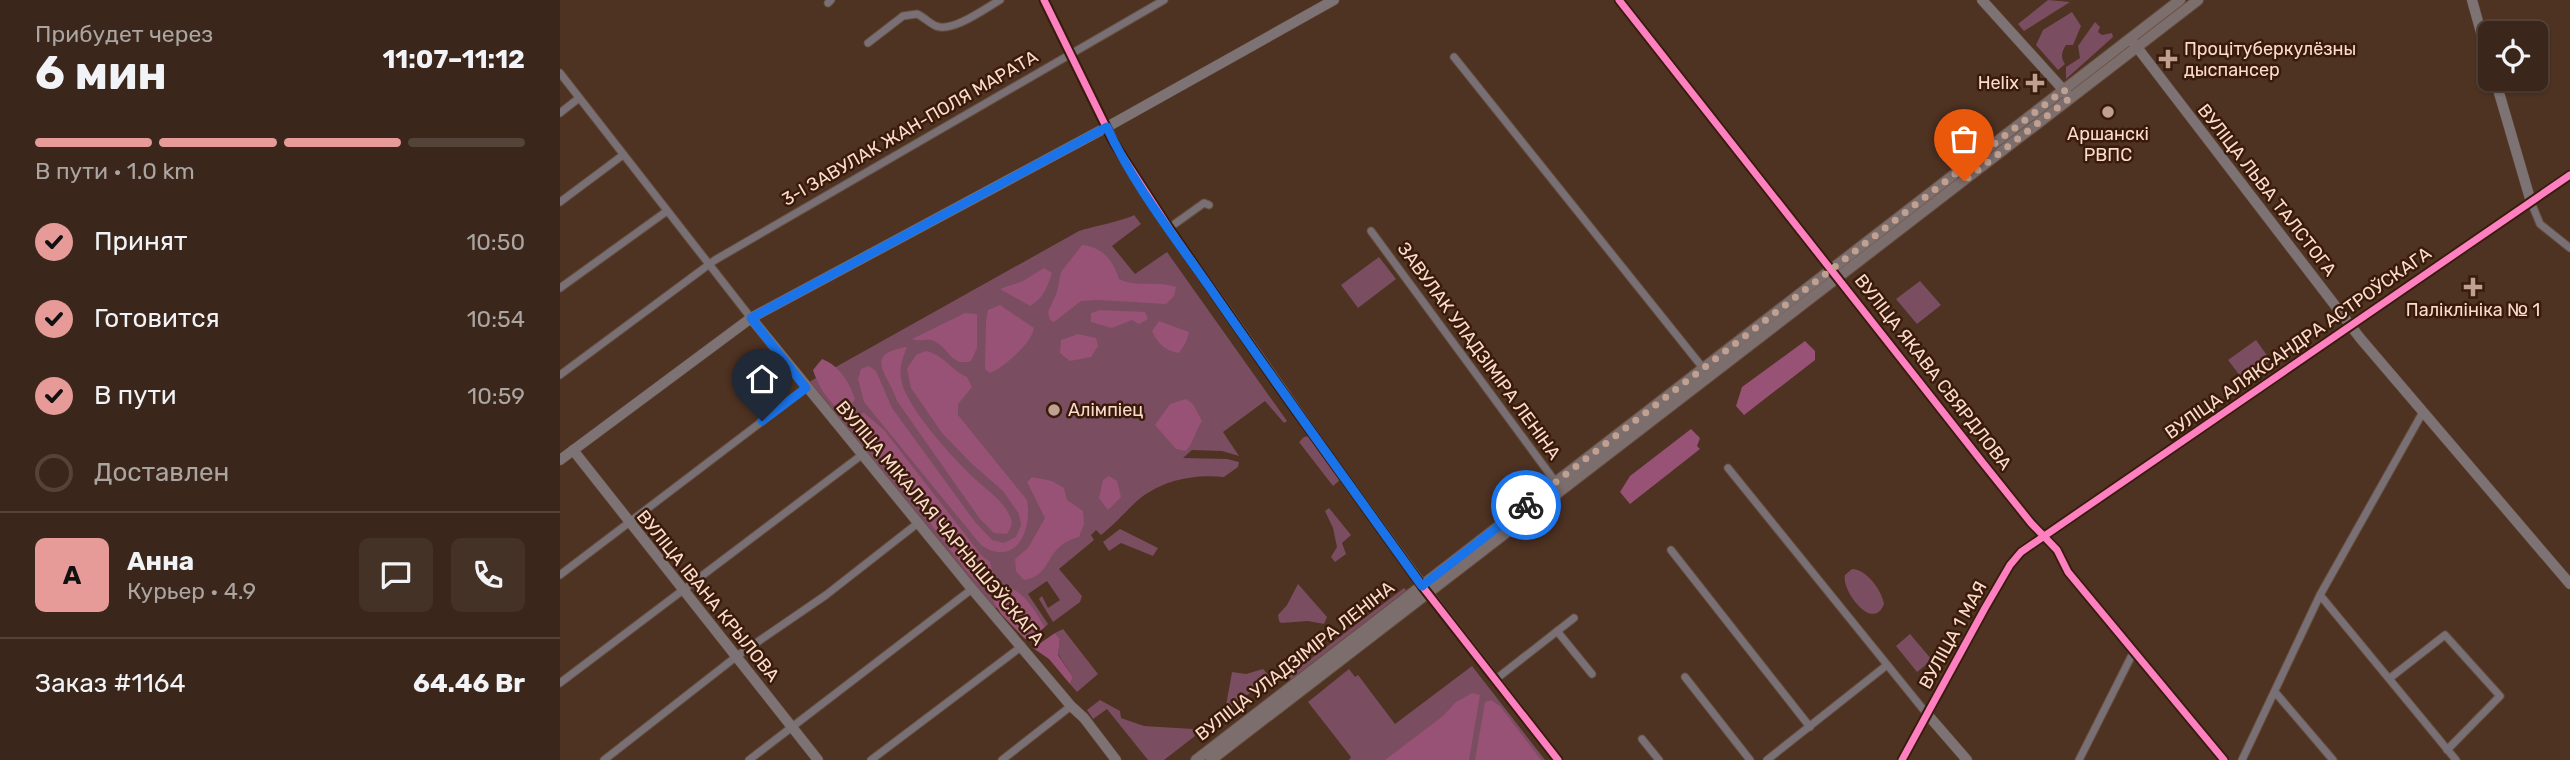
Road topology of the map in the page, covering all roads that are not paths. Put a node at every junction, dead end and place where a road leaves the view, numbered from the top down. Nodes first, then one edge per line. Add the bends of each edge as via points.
1 (1000, 0) edge
2 (1044, 0) edge
3 (1164, 0) edge
4 (1334, 0) edge
5 (1619, 0) edge
6 (1982, 0) edge
7 (2180, 0) edge
8 (2198, 0) edge
9 (2472, 0) edge
10 (2478, 22) edge
11 (868, 43) dead end
12 (2133, 43) junction
13 (1071, 53) junction
14 (1454, 57) dead end
15 (560, 73) edge
16 (2499, 91) edge
17 (2067, 94) junction
18 (579, 98) junction
19 (560, 113) edge
20 (1107, 127) junction
21 (623, 155) junction
22 (2570, 176) edge
23 (560, 202) edge
24 (2531, 202) junction
25 (1209, 205) dead end
26 (667, 211) junction
27 (1169, 228) junction
28 (1371, 232) dead end
29 (2570, 248) edge
30 (709, 264) junction
31 (1835, 272) junction
32 (560, 288) edge
33 (751, 318) junction
34 (2351, 326) junction
35 (1703, 368) junction
36 (560, 375) edge
37 (806, 388) junction
38 (2423, 412) junction
39 (573, 450) junction
40 (863, 454) junction
41 (560, 460) edge
42 (1728, 468) dead end
43 (1559, 486) junction
44 (629, 522) junction
45 (918, 523) junction
46 (2043, 535) junction
47 (1671, 550) dead end
48 (560, 575) edge
49 (2570, 584) edge
50 (972, 589) junction
51 (1425, 589) junction
52 (684, 590) junction
53 (2320, 596) junction
54 (1574, 618) dead end
55 (1557, 631) junction
56 (1022, 646) junction
57 (2134, 651) junction
58 (737, 656) junction
59 (1887, 665) junction
60 (1592, 674) dead end
61 (1685, 677) dead end
62 (2390, 678) junction
63 (1496, 679) junction
64 (560, 683) edge
65 (2275, 692) junction
66 (1071, 706) junction
67 (1927, 714) junction
68 (792, 727) junction
69 (1810, 727) junction
70 (1642, 739) dead end
71 (2447, 750) junction
72 (604, 760) edge
73 (749, 760) edge
74 (818, 760) edge
75 (871, 760) edge
76 (1002, 760) edge
77 (1116, 760) edge
78 (1196, 760) edge
79 (1211, 760) edge
80 (1559, 760) edge
81 (1659, 760) edge
82 (1750, 760) edge
83 (1767, 760) edge
84 (1902, 760) edge
85 (1967, 760) edge
86 (2079, 760) edge
87 (2224, 760) edge
88 (2242, 760) edge
89 (2333, 760) edge
90 (2456, 760) edge

1 - 11 street via 943,28 917,14 903,16
2 - 13 street
3 - 13 street, 3-І ЗАВУЛАК ЖАН-ПОЛЯ МАРАТА
4 - 20 street
5 - 31 street, ВУЛІЦА ЯКАВА СВЯРДЛОВА
6 - 17 street
7 - 12 main road, ВУЛІЦА УЛАДЗІМІРА ЛЕНІНА
8 - 12 main road, ВУЛІЦА УЛАДЗІМІРА ЛЕНІНА
9 - 10 street
12 - 17 main road, ВУЛІЦА УЛАДЗІМІРА ЛЕНІНА
12 - 34 street, ВУЛІЦА ЛЬВА ТАЛСТОГА
13 - 20 street
13 - 30 street, 3-І ЗАВУЛАК ЖАН-ПОЛЯ МАРАТА
14 - 35 street
15 - 18 street, ВУЛІЦА МІКАЛАЯ ЧАРНЫШЭЎСКАГА
16 - 24 street
17 - 31 main road, ВУЛІЦА УЛАДЗІМІРА ЛЕНІНА
18 - 19 street
18 - 21 street, ВУЛІЦА МІКАЛАЯ ЧАРНЫШЭЎСКАГА
20 - 27 street
20 - 33 street
21 - 23 street
21 - 26 street, ВУЛІЦА МІКАЛАЯ ЧАРНЫШЭЎСКАГА
22 - 24 street, ВУЛІЦА АЛЯКСАНДРА АСТРОЎСКАГА
24 - 29 street via 2540,224
24 - 34 street, ВУЛІЦА АЛЯКСАНДРА АСТРОЎСКАГА
25 - 27 street via 1204,203
26 - 30 street, ВУЛІЦА МІКАЛАЯ ЧАРНЫШЭЎСКАГА
26 - 32 street
27 - 51 street
28 - 43 street, ЗАВУЛАК УЛАДЗІМІРА ЛЕНІНА
30 - 33 street, ВУЛІЦА МІКАЛАЯ ЧАРНЫШЭЎСКАГА
30 - 36 street, 3-І ЗАВУЛАК ЖАН-ПОЛЯ МАРАТА
31 - 35 main road, ВУЛІЦА УЛАДЗІМІРА ЛЕНІНА
31 - 43 main road, ВУЛІЦА УЛАДЗІМІРА ЛЕНІНА
31 - 46 street, ВУЛІЦА ЯКАВА СВЯРДЛОВА
33 - 37 street, ВУЛІЦА МІКАЛАЯ ЧАРНЫШЭЎСКАГА
33 - 39 street
34 - 38 street, ВУЛІЦА ЛЬВА ТАЛСТОГА
34 - 46 street, ВУЛІЦА АЛЯКСАНДРА АСТРОЎСКАГА
35 - 43 main road, ВУЛІЦА УЛАДЗІМІРА ЛЕНІНА
37 - 40 street, ВУЛІЦА МІКАЛАЯ ЧАРНЫШЭЎСКАГА
37 - 44 street
38 - 49 street, ВУЛІЦА ЛЬВА ТАЛСТОГА
38 - 53 street
39 - 41 street
39 - 44 street, ВУЛІЦА ІВАНА КРЫЛОВА
40 - 45 street, ВУЛІЦА МІКАЛАЯ ЧАРНЫШЭЎСКАГА
40 - 52 street
42 - 59 street
43 - 51 main road, ВУЛІЦА УЛАДЗІМІРА ЛЕНІНА
44 - 48 street
44 - 52 street, ВУЛІЦА ІВАНА КРЫЛОВА
45 - 50 street, ВУЛІЦА МІКАЛАЯ ЧАРНЫШЭЎСКАГА
45 - 58 street
46 - 57 street, ВУЛІЦА ЯКАВА СВЯРДЛОВА
46 - 67 street, ВУЛІЦА 1 МАЯ via 2010,565
47 - 69 street
50 - 56 street, ВУЛІЦА МІКАЛАЯ ЧАРНЫШЭЎСКАГА
50 - 68 street
51 - 63 street
51 - 78 main road, ВУЛІЦА УЛАДЗІМІРА ЛЕНІНА
51 - 79 main road, ВУЛІЦА УЛАДЗІМІРА ЛЕНІНА
52 - 58 street, ВУЛІЦА ІВАНА КРЫЛОВА
52 - 64 street
53 - 62 street
53 - 65 street
54 - 55 street
55 - 60 street
55 - 63 street
56 - 66 street, ВУЛІЦА МІКАЛАЯ ЧАРНЫШЭЎСКАГА
56 - 75 street
57 - 86 street
57 - 87 street, ВУЛІЦА ЯКАВА СВЯРДЛОВА
58 - 68 street, ВУЛІЦА ІВАНА КРЫЛОВА
58 - 72 street
59 - 67 street
59 - 69 street
61 - 82 street
62 - 71 street
62 - 71 street via 2445,635 2500,696
63 - 80 street
65 - 88 street
65 - 89 street
66 - 76 street
66 - 77 street, ВУЛІЦА МІКАЛАЯ ЧАРНЫШЭЎСКАГА
67 - 84 street, ВУЛІЦА 1 МАЯ
67 - 85 street
68 - 73 street
68 - 74 street, ВУЛІЦА ІВАНА КРЫЛОВА
69 - 83 street
70 - 81 street
71 - 90 street

